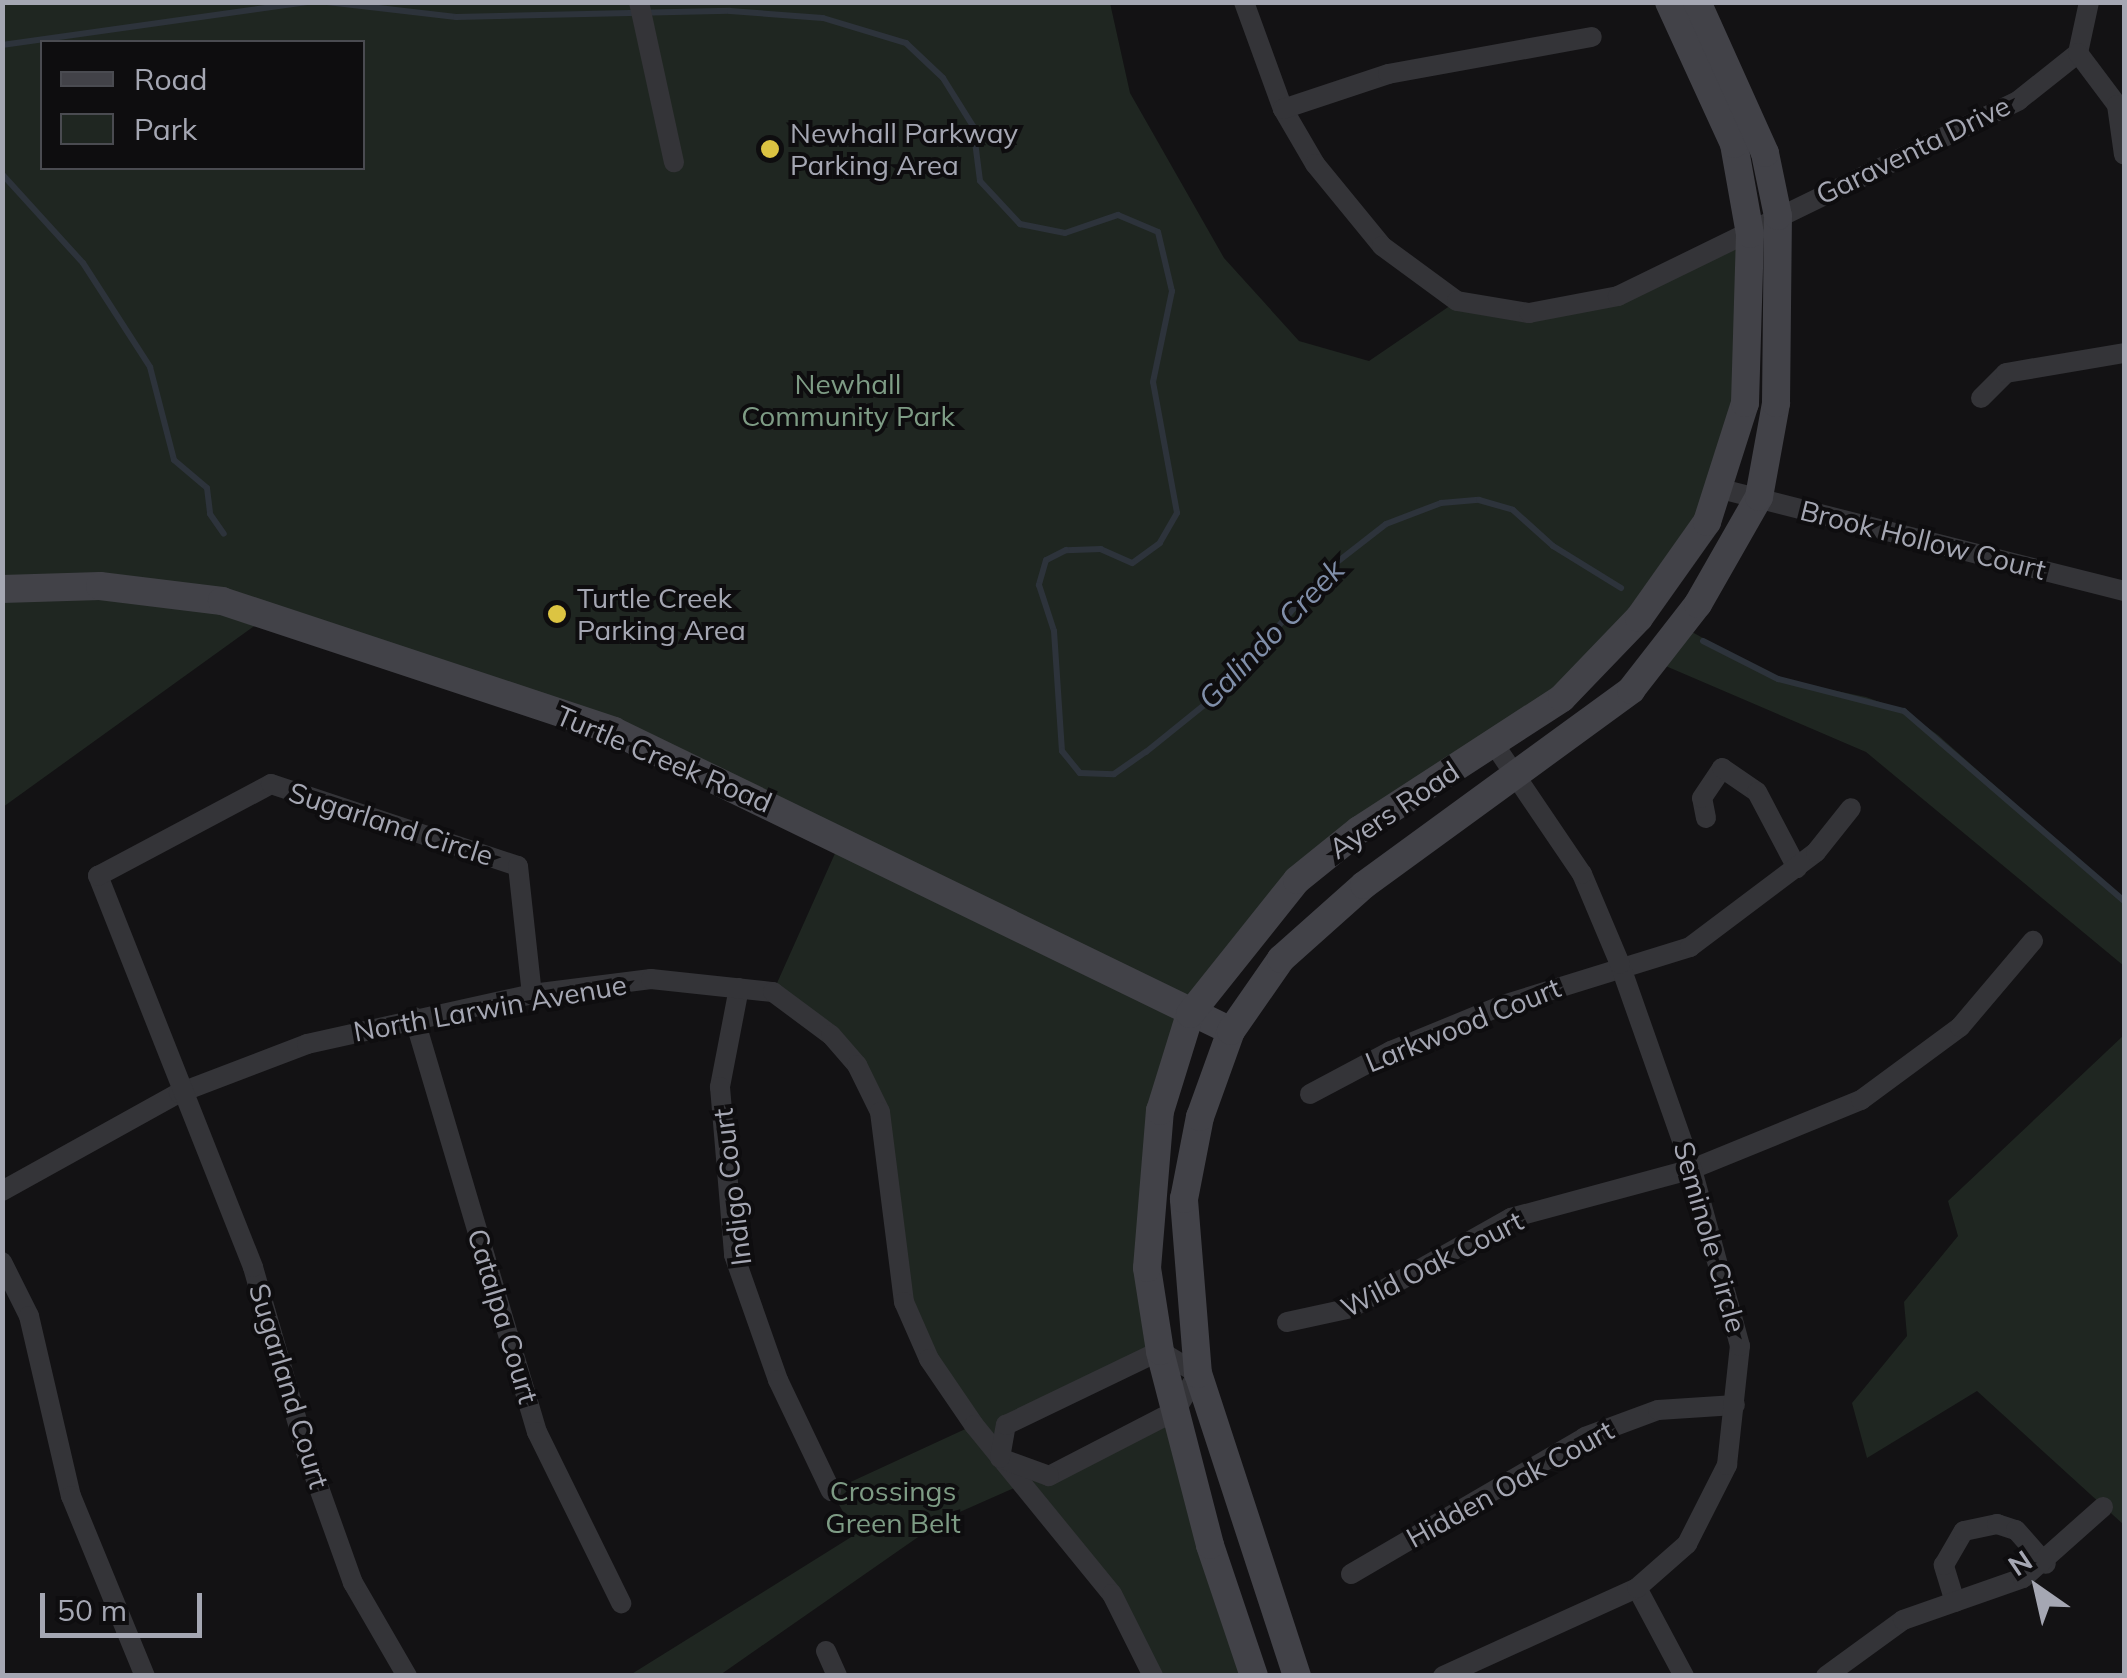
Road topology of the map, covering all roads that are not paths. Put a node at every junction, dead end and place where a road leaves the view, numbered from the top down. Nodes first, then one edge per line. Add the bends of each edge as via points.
1 (640, 2) edge
2 (1244, 2) edge
3 (1669, 2) edge
4 (1696, 2) edge
5 (2089, 2) edge
6 (1592, 37) dead end
7 (2078, 53) junction
8 (1283, 109) junction
9 (2124, 155) edge
10 (674, 162) dead end
11 (1778, 216) junction
12 (1750, 234) junction
13 (2124, 353) edge
14 (1980, 398) dead end
15 (1721, 489) junction
16 (1759, 497) junction
17 (2, 589) edge
18 (2124, 591) edge
19 (1494, 744) junction
20 (1516, 780) junction
21 (1851, 808) dead end
22 (1706, 818) dead end
23 (1796, 868) junction
24 (98, 876) joint
25 (2033, 941) dead end
26 (1620, 964) junction
27 (739, 988) junction
28 (532, 994) junction
29 (1190, 1014) junction
30 (414, 1017) junction
31 (1231, 1031) junction
32 (179, 1093) junction
33 (1310, 1094) dead end
34 (1692, 1168) junction
35 (2, 1191) edge
36 (2, 1262) edge
37 (1288, 1322) dead end
38 (1160, 1351) junction
39 (1198, 1374) junction
40 (1735, 1406) junction
41 (1176, 1411) junction
42 (1000, 1458) junction
43 (831, 1491) dead end
44 (2102, 1507) dead end
45 (2046, 1564) junction
46 (1351, 1574) dead end
47 (1638, 1588) junction
48 (1955, 1602) junction
49 (621, 1603) dead end
50 (826, 1651) dead end
51 (145, 1676) edge
52 (406, 1676) edge
53 (837, 1676) edge
54 (1153, 1676) edge
55 (1254, 1676) edge
56 (1297, 1676) edge
57 (1443, 1676) edge
58 (1684, 1676) edge
59 (1826, 1676) edge

1 - 10 street
2 - 8 street, Garaventa Drive
3 - 12 street, Ayers Road via 1734,144
4 - 11 street, Ayers Road via 1765,153
5 - 7 street
6 - 8 street via 1388,74
7 - 9 street via 2118,106
7 - 11 street, Garaventa Drive via 2019,100
8 - 12 street, Garaventa Drive via 1314,164 1382,246 1457,300 1529,312 1618,296
11 - 12 street, Garaventa Drive
11 - 16 street, Ayers Road via 1776,403
12 - 15 street, Ayers Road via 1745,403
13 - 14 street via 2006,373
15 - 16 street, Brook Hollow Court
15 - 19 street, Ayers Road via 1680,569 1619,642 1562,698
16 - 18 street, Brook Hollow Court
16 - 20 street, Ayers Road via 1698,604 1631,690
17 - 29 street, Turtle Creek Road via 100,586 222,601 614,731
19 - 20 street, Seminole Circle
19 - 29 street, Ayers Road via 1358,830 1297,880
20 - 26 street, Seminole Circle via 1582,874
20 - 31 street, Ayers Road via 1364,885 1280,959
21 - 23 street, Larkwood Court
22 - 23 street via 1702,798 1722,768 1757,792
23 - 26 street, Larkwood Court via 1690,947
24 - 28 street, Sugarland Circle via 271,784 518,866
24 - 32 street, Sugarland Court
25 - 34 street, Wild Oak Court via 1960,1027 1861,1100
26 - 33 street, Larkwood Court via 1392,1050
26 - 34 street, Seminole Circle
27 - 28 street, North Larwin Avenue via 651,979
27 - 42 street, North Larwin Avenue via 773,992 831,1035 857,1065 880,1112 904,1302 930,1359
27 - 43 street, Indigo Court via 720,1087 734,1255 778,1380
28 - 30 street, North Larwin Avenue
29 - 31 street, Turtle Creek Road
29 - 38 street, Ayers Road via 1160,1111 1152,1173 1147,1268
30 - 32 street, North Larwin Avenue via 306,1044
30 - 49 street, Catalpa Court via 538,1432
31 - 39 street, Ayers Road via 1200,1117 1184,1199
32 - 35 street, North Larwin Avenue
32 - 52 street, Sugarland Court via 253,1268 306,1452 354,1583
34 - 37 street, Wild Oak Court via 1511,1218 1351,1308
34 - 40 street, Seminole Circle via 1740,1346
36 - 51 street via 29,1316 71,1496
38 - 39 street
38 - 41 street, Ayers Road
38 - 42 street via 1006,1425
39 - 41 street
39 - 56 street, Ayers Road
40 - 46 street, Hidden Oak Court via 1658,1410 1585,1437
40 - 47 street, Seminole Circle via 1728,1465 1687,1544
41 - 42 street via 1049,1476
41 - 55 street, Ayers Road via 1210,1546
42 - 54 street, North Larwin Avenue via 1112,1594
44 - 45 street
45 - 48 street
45 - 48 street via 2016,1530 1997,1524 1964,1532 1944,1565
47 - 57 street, Seminole Circle
47 - 58 street
48 - 59 street via 1904,1620
50 - 53 street

